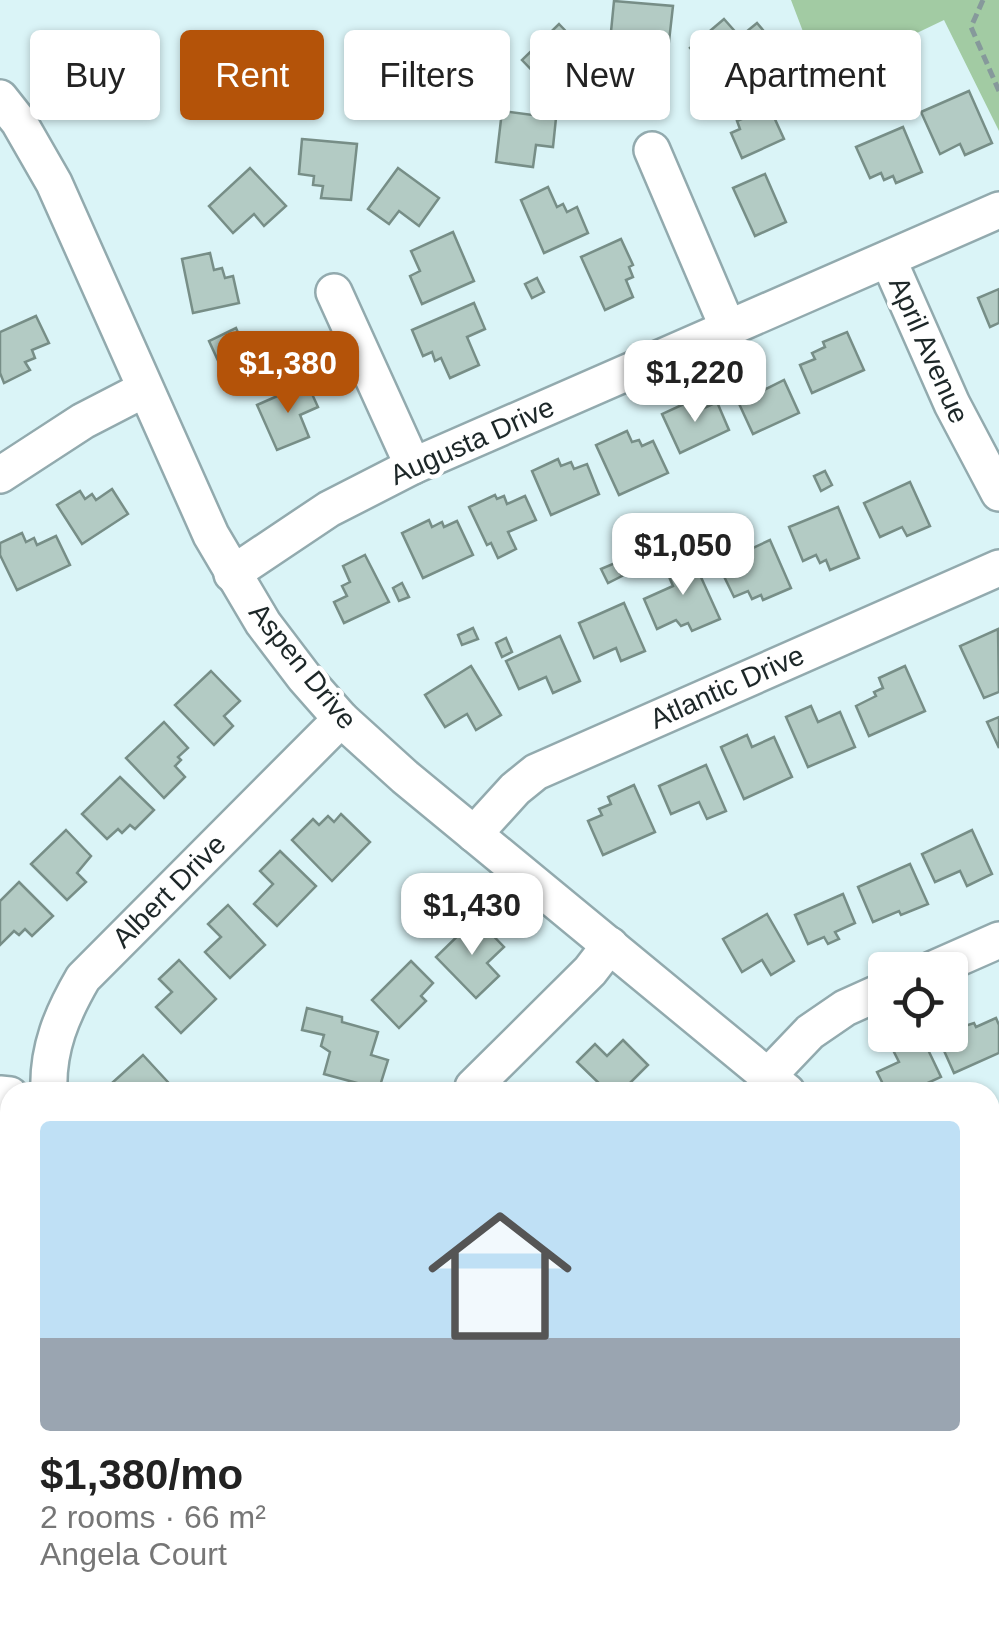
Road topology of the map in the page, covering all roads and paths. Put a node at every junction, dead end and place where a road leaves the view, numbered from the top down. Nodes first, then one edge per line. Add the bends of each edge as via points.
1 (983, 0) edge
2 (999, 91) edge
3 (0, 98) edge
4 (652, 150) dead end
5 (999, 210) edge
6 (888, 259) junction
7 (334, 292) dead end
8 (728, 328) junction
9 (145, 388) junction
10 (413, 466) junction
11 (0, 475) edge
12 (999, 494) edge
13 (999, 568) edge
14 (232, 574) junction
15 (341, 718) junction
16 (474, 834) junction
17 (999, 940) edge
18 (610, 945) junction
19 (968, 954) edge
20 (868, 998) edge
21 (47, 1082) edge
22 (478, 1082) edge
23 (776, 1082) edge
24 (779, 1082) edge

1 - 2 path via 971,27
3 - 9 street, Aspen Drive via 54,184
4 - 8 street
5 - 6 street, Augusta Drive
6 - 8 street, Augusta Drive
6 - 12 street, April Avenue
7 - 10 street
8 - 10 street, Augusta Drive
9 - 11 street
9 - 14 street, Aspen Drive
10 - 14 street, Augusta Drive
13 - 16 street, Atlantic Drive via 536,772
14 - 15 street, Aspen Drive via 262,623
15 - 16 street, Aspen Drive
15 - 21 street, Albert Drive via 84,978 57,1030
16 - 18 street, Aspen Drive
17 - 19 street
18 - 22 street
18 - 23 street, Aspen Drive
20 - 24 street via 810,1032

